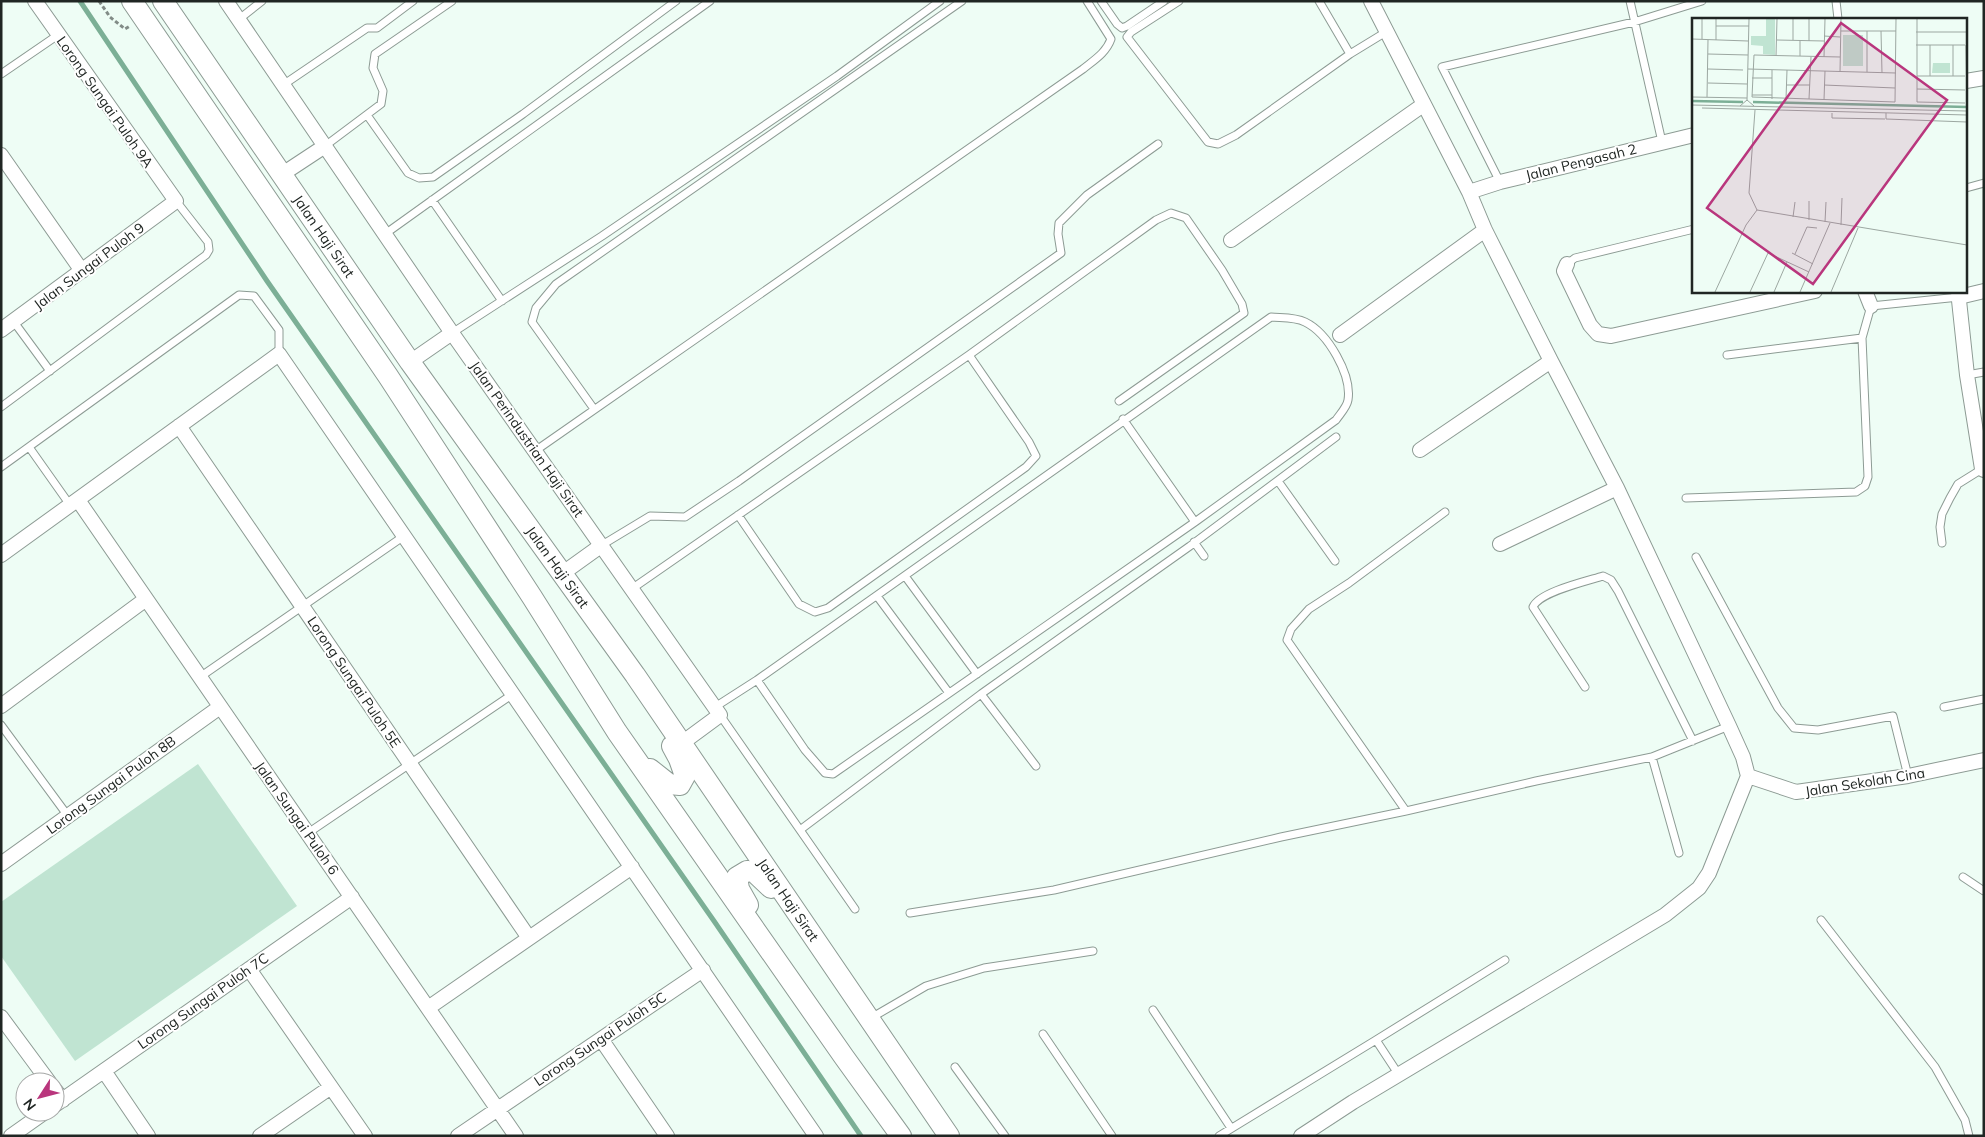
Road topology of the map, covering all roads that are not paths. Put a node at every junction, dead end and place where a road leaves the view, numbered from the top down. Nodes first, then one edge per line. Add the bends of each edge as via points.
1 (34, 1) edge
2 (132, 1) edge
3 (226, 1) edge
4 (262, 1) edge
5 (413, 1) edge
6 (452, 1) edge
7 (676, 1) edge
8 (710, 1) edge
9 (940, 1) edge
10 (962, 1) edge
11 (1087, 1) edge
12 (1101, 1) edge
13 (1164, 1) edge
14 (1179, 1) edge
15 (1319, 1) edge
16 (1371, 1) edge
17 (1630, 1) edge
18 (1702, 1) edge
19 (1836, 1) edge
20 (167, 2) edge
21 (1838, 18) edge
22 (238, 20) junction
23 (1634, 22) junction
24 (1386, 32) junction
25 (58, 35) junction
26 (1350, 54) junction
27 (1, 74) edge
28 (1984, 78) edge
29 (1968, 81) edge
30 (283, 85) junction
31 (1424, 104) junction
32 (367, 115) junction
33 (1692, 135) edge
34 (1662, 142) junction
35 (1158, 144) dead end
36 (325, 146) junction
37 (1, 155) edge
38 (281, 175) junction
39 (1500, 182) junction
40 (1984, 184) edge
41 (1968, 188) edge
42 (1469, 192) junction
43 (432, 200) junction
44 (176, 201) junction
45 (1692, 229) edge
46 (1485, 230) junction
47 (385, 234) junction
48 (1231, 240) dead end
49 (1566, 264) joint
50 (82, 271) junction
51 (1810, 292) edge
52 (1865, 292) edge
53 (1984, 292) edge
54 (1958, 294) edge
55 (502, 301) junction
56 (1871, 306) junction
57 (14, 322) junction
58 (1, 330) edge
59 (452, 333) junction
60 (1340, 335) dead end
61 (1862, 338) junction
62 (279, 354) junction
63 (969, 355) junction
64 (1727, 355) dead end
65 (1551, 361) junction
66 (410, 362) junction
67 (50, 371) junction
68 (1984, 372) edge
69 (1967, 375) junction
70 (1119, 401) dead end
71 (1, 407) edge
72 (594, 409) junction
73 (1123, 419) junction
74 (179, 426) junction
75 (1336, 438) dead end
76 (29, 448) junction
77 (1420, 450) dead end
78 (536, 451) junction
79 (1, 467) edge
80 (1983, 470) edge
81 (1278, 481) junction
82 (1617, 488) junction
83 (1686, 498) dead end
84 (74, 502) junction
85 (1445, 512) dead end
86 (738, 515) junction
87 (1195, 522) junction
88 (404, 536) junction
89 (1194, 542) junction
90 (1942, 543) dead end
91 (1500, 544) dead end
92 (602, 545) junction
93 (1, 555) edge
94 (1204, 556) dead end
95 (1696, 557) dead end
96 (1335, 561) dead end
97 (563, 573) junction
98 (905, 576) junction
99 (632, 588) junction
100 (877, 596) junction
101 (146, 599) junction
102 (302, 606) junction
103 (977, 674) junction
104 (635, 676) junction
105 (200, 677) junction
106 (757, 680) junction
107 (1585, 687) dead end
108 (949, 693) junction
109 (513, 694) junction
110 (981, 694) junction
111 (1984, 699) edge
112 (1, 706) edge
113 (220, 707) junction
114 (1944, 707) dead end
115 (718, 711) junction
116 (1, 725) edge
117 (1729, 726) junction
118 (617, 732) junction
119 (1693, 742) junction
120 (682, 743) junction
121 (1652, 757) junction
122 (1984, 760) edge
123 (410, 764) junction
124 (1036, 766) dead end
125 (1748, 776) junction
126 (1908, 776) junction
127 (1406, 811) junction
128 (68, 816) junction
129 (800, 830) junction
130 (308, 833) junction
131 (1679, 854) dead end
132 (1, 864) edge
133 (632, 867) junction
134 (1963, 877) dead end
135 (1984, 891) edge
136 (352, 897) junction
137 (855, 909) dead end
138 (910, 913) dead end
139 (1821, 920) dead end
140 (813, 937) junction
141 (529, 938) junction
142 (1092, 951) dead end
143 (1505, 960) dead end
144 (781, 967) junction
145 (249, 969) junction
146 (703, 970) junction
147 (428, 1008) junction
148 (1153, 1010) dead end
149 (1, 1017) edge
150 (869, 1019) junction
151 (1043, 1034) dead end
152 (601, 1039) junction
153 (1376, 1040) junction
154 (955, 1067) dead end
155 (104, 1071) junction
156 (42, 1072) edge
157 (1399, 1075) junction
158 (332, 1087) junction
159 (65, 1094) edge
160 (497, 1108) junction
161 (31, 1122) edge
162 (1232, 1128) junction
163 (11, 1136) edge
164 (148, 1136) edge
165 (260, 1136) edge
166 (365, 1136) edge
167 (458, 1136) edge
168 (516, 1136) edge
169 (667, 1136) edge
170 (816, 1136) edge
171 (901, 1136) edge
172 (949, 1136) edge
173 (1005, 1136) edge
174 (1112, 1136) edge
175 (1219, 1136) edge
176 (1301, 1136) edge
177 (1969, 1136) edge

1 - 25 street, Lorong Sungai Puloh 9A
2 - 118 main road, Jalan Haji Sirat via 388,376
3 - 22 street, Jalan Perindustrian Haji Sirat
4 - 22 lane
5 - 30 lane via 377,28 367,28
6 - 32 lane via 374,54 373,68 383,91 381,104
7 - 32 lane via 433,177 419,178 408,173
8 - 43 lane
9 - 55 lane via 837,76
10 - 72 lane via 556,284 536,308 532,322
11 - 72 lane via 1112,39 1103,53
12 - 13 lane via 1122,28
14 - 26 lane via 1127,37 1208,142 1218,144 1236,135
15 - 26 lane
16 - 24 street
17 - 23 lane
18 - 23 lane
19 - 21 lane
20 - 38 main road, Jalan Haji Sirat
22 - 30 street, Jalan Perindustrian Haji Sirat
23 - 34 lane
23 - 39 lane via 1442,67
24 - 26 lane
24 - 31 street
25 - 27 lane
25 - 44 street, Lorong Sungai Puloh 9A
28 - 29 street
30 - 36 street, Jalan Perindustrian Haji Sirat
31 - 42 street
31 - 48 street
32 - 36 lane
33 - 34 street, Jalan Pengasah 2
34 - 39 street, Jalan Pengasah 2
35 - 92 lane via 1088,195 1059,223 1061,253 684,517 650,516
36 - 38 street
36 - 47 street, Jalan Perindustrian Haji Sirat
37 - 50 street
38 - 66 main road, Jalan Haji Sirat
39 - 42 street, Jalan Pengasah 2
40 - 41 lane
42 - 46 street
43 - 47 lane
43 - 55 lane
44 - 50 street, Jalan Sungai Puloh 9
44 - 67 lane via 208,242 206,255
45 - 49 lane via 1575,258
46 - 60 street
46 - 65 street
47 - 59 street, Jalan Perindustrian Haji Sirat
49 - 51 street via 1564,272 1590,325 1598,334 1611,336
50 - 57 street, Jalan Sungai Puloh 9
52 - 56 street
53 - 54 street
54 - 56 lane
54 - 69 street
55 - 59 lane
56 - 61 lane
57 - 58 street, Jalan Sungai Puloh 9
57 - 67 lane
59 - 66 street
59 - 78 street, Jalan Perindustrian Haji Sirat
61 - 64 lane
61 - 83 lane via 1868,476 1865,486 1856,492
62 - 74 street
62 - 76 lane via 279,330 254,296 239,295
62 - 88 street
63 - 70 lane via 1171,212 1186,218 1222,270 1244,313
63 - 86 lane
63 - 86 lane via 1036,456 1026,467 828,608 815,612 799,604
65 - 77 street
65 - 82 street
66 - 97 main road, Jalan Haji Sirat
67 - 71 lane
68 - 69 lane
69 - 80 street
72 - 78 lane
73 - 87 lane
73 - 87 lane via 1270,317 1292,318 1321,332 1349,382 1348,402 1336,420
73 - 98 lane
74 - 84 street
74 - 102 street, Lorong Sungai Puloh 5E
75 - 81 lane
76 - 79 lane
76 - 84 lane
78 - 92 street, Jalan Perindustrian Haji Sirat
80 - 90 lane via 1958,484 1950,498 1942,514
81 - 89 lane
81 - 96 lane
82 - 91 street
82 - 117 street
84 - 93 street
84 - 101 street, Jalan Sungai Puloh 6
85 - 127 lane via 1309,610 1291,629 1287,640
86 - 99 lane
87 - 103 lane
88 - 102 lane
88 - 109 street
89 - 94 lane
89 - 110 lane
92 - 97 street
92 - 99 street, Jalan Perindustrian Haji Sirat
95 - 126 lane via 1778,708 1794,728 1818,730 1893,716
97 - 104 main road, Jalan Haji Sirat
98 - 100 lane
98 - 103 lane
99 - 115 street, Jalan Perindustrian Haji Sirat
100 - 106 lane
100 - 108 lane
101 - 105 street, Jalan Sungai Puloh 6
101 - 112 street
102 - 105 lane
102 - 123 street, Lorong Sungai Puloh 5E
103 - 108 lane
104 - 118 main road via 679,759 685,776 680,785 669,784 659,778
104 - 120 main road, Jalan Haji Sirat
105 - 113 street, Jalan Sungai Puloh 6
106 - 108 lane via 805,750 825,773 833,774
106 - 115 lane
107 - 119 lane via 1533,608 1535,602 1544,596 1603,576 1611,580 1618,591
109 - 123 lane
109 - 133 street
110 - 124 lane
110 - 129 lane
111 - 114 lane
113 - 128 street, Lorong Sungai Puloh 8B
113 - 130 street, Jalan Sungai Puloh 6
115 - 120 street
115 - 129 lane
116 - 128 lane
117 - 119 lane
117 - 125 street
118 - 144 main road, Jalan Haji Sirat
119 - 121 lane
120 - 140 main road, Jalan Haji Sirat
121 - 127 lane
121 - 131 lane
122 - 126 street, Jalan Sekolah Cina
123 - 130 lane
123 - 141 street, Lorong Sungai Puloh 5E
125 - 126 street, Jalan Sekolah Cina via 1796,792
125 - 157 street via 1710,873 1698,888 1665,915
127 - 138 lane via 1054,890
128 - 132 street, Lorong Sungai Puloh 8B
129 - 137 lane
130 - 136 street, Jalan Sungai Puloh 6
133 - 141 street
133 - 146 street
134 - 135 lane
136 - 145 street, Lorong Sungai Puloh 7C
136 - 147 street, Jalan Sungai Puloh 6
139 - 177 lane via 1935,1066 1965,1120
140 - 144 main road via 766,882 754,872 741,873 737,877 739,889
140 - 150 main road, Jalan Haji Sirat
141 - 147 street
142 - 150 lane via 984,968 926,986
143 - 153 lane
144 - 171 main road, Jalan Haji Sirat
145 - 155 street, Lorong Sungai Puloh 7C
145 - 158 street
146 - 152 street, Lorong Sungai Puloh 5C
146 - 170 street
147 - 160 street, Jalan Sungai Puloh 6
148 - 162 lane
149 - 156 street
150 - 172 main road, Jalan Haji Sirat
151 - 174 lane
152 - 160 street, Lorong Sungai Puloh 5C
152 - 169 street
153 - 157 lane
153 - 162 lane
154 - 173 lane
155 - 159 street, Lorong Sungai Puloh 7C
155 - 164 street
157 - 176 street
158 - 165 street
158 - 166 street
160 - 167 street, Lorong Sungai Puloh 5C
160 - 168 street, Jalan Sungai Puloh 6
161 - 163 street
162 - 175 lane

